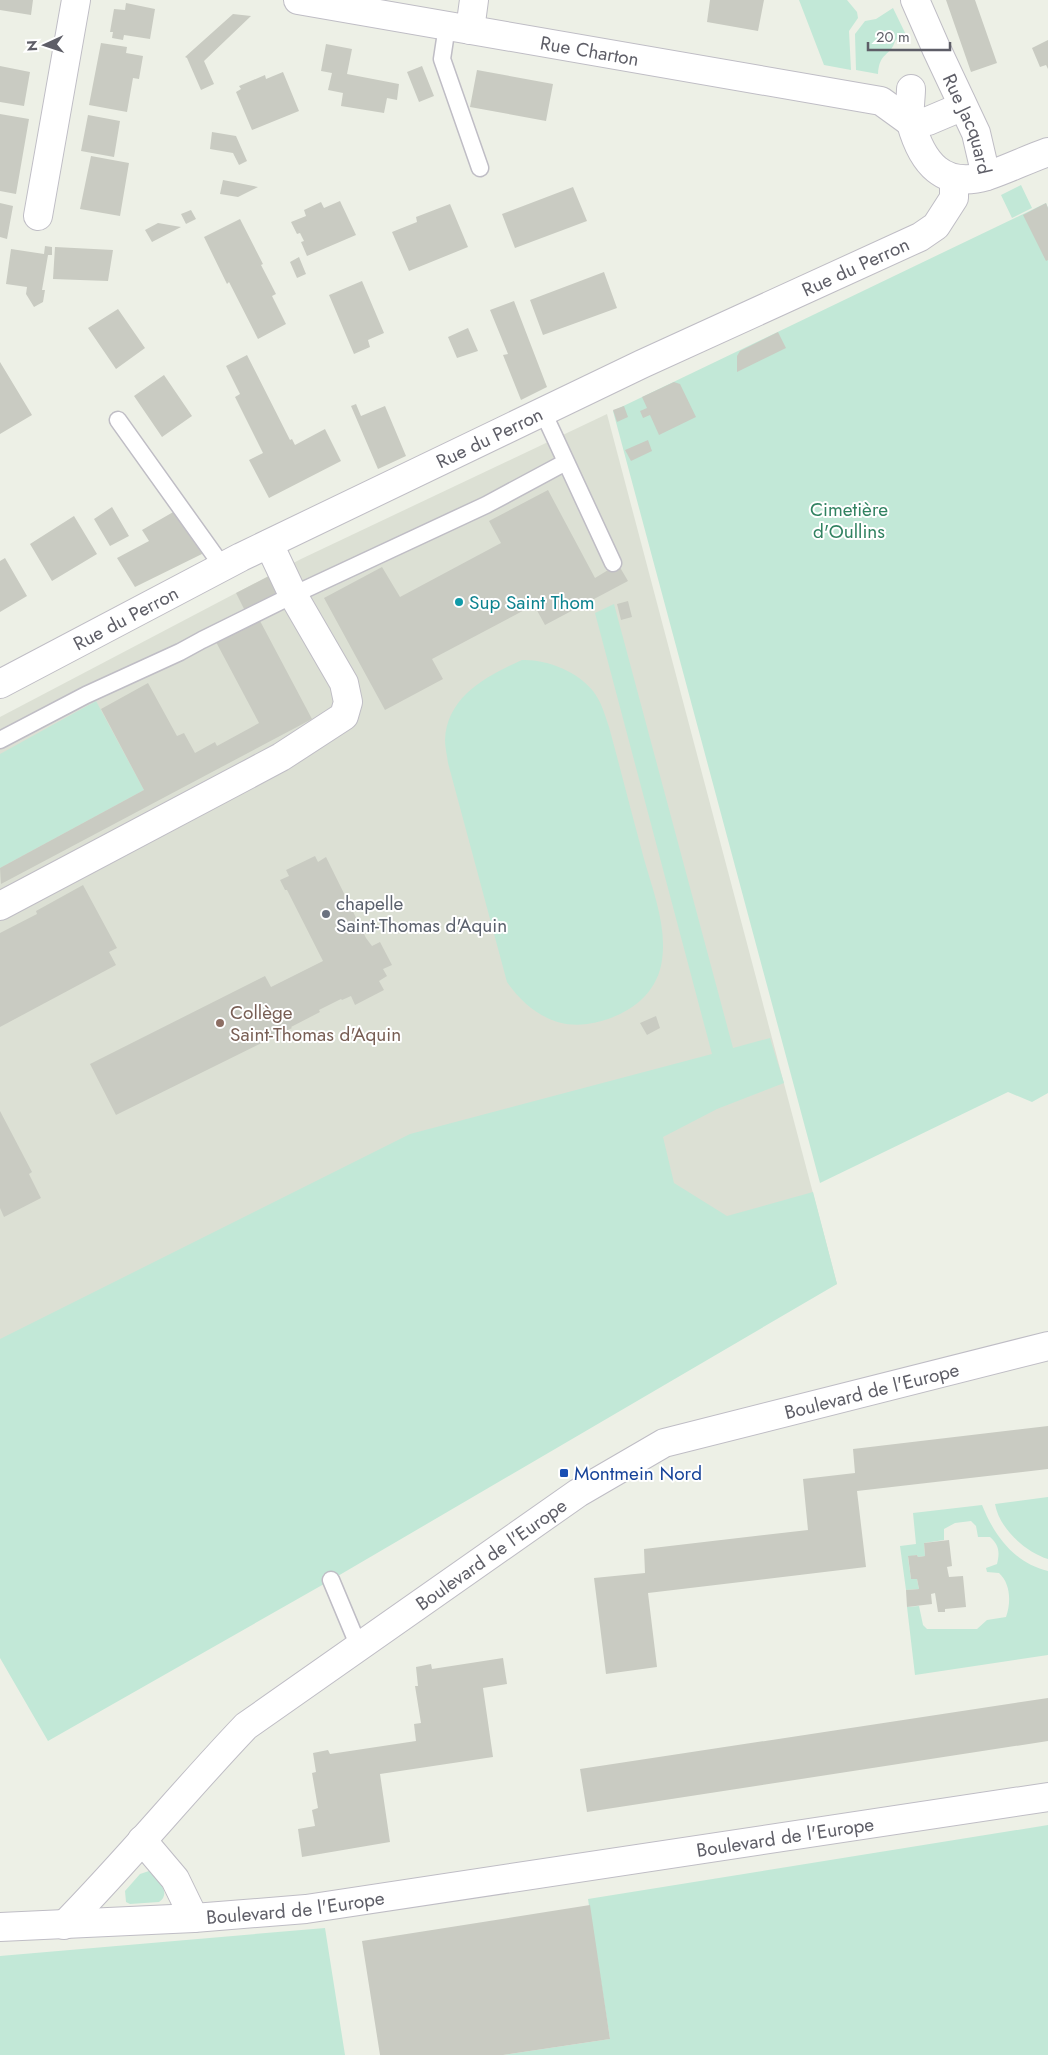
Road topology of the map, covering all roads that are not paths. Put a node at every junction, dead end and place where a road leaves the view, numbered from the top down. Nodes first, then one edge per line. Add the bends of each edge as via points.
1 (76, 0) edge
2 (298, 0) edge
3 (474, 0) edge
4 (915, 0) edge
5 (459, 28) junction
6 (936, 48) junction
7 (911, 89) junction
8 (881, 101) junction
9 (961, 102) junction
10 (910, 122) junction
11 (1048, 152) edge
12 (480, 168) dead end
13 (986, 176) junction
14 (954, 179) junction
15 (38, 216) dead end
16 (544, 412) junction
17 (118, 420) dead end
18 (566, 462) junction
19 (269, 544) junction
20 (613, 563) dead end
21 (223, 567) junction
22 (293, 595) junction
23 (0, 684) edge
24 (0, 740) edge
25 (0, 906) edge
26 (1048, 1346) edge
27 (331, 1580) dead end
28 (359, 1647) junction
29 (1048, 1797) edge
30 (142, 1840) junction
31 (194, 1918) junction
32 (64, 1925) junction
33 (0, 1927) edge

1 - 15 street
2 - 5 street, Rue Charton
3 - 5 street
4 - 6 street, Rue Jacquard
5 - 8 street, Rue Charton
5 - 12 lane via 442,59
6 - 7 street via 922,77
6 - 9 street, Rue Jacquard
7 - 8 street
7 - 10 street, Rue Jacquard
8 - 10 street, Rue Charton
9 - 10 street via 954,110 928,121
9 - 13 street, Rue Jacquard via 976,133
10 - 14 street, Rue Jacquard via 926,159 936,170
11 - 13 street
13 - 14 street, Rue Jacquard
14 - 16 street, Rue du Perron via 954,198 936,226 920,237
16 - 18 lane
16 - 19 street, Rue du Perron
17 - 21 lane
18 - 20 lane
18 - 22 lane via 486,505
19 - 21 street, Rue du Perron
19 - 22 street
21 - 23 street, Rue du Perron
22 - 24 lane
22 - 25 street via 344,683 348,702 344,716 258,769
26 - 28 street, Boulevard de l'Europe via 664,1443 578,1493
27 - 28 lane
28 - 30 street, Boulevard de l'Europe via 246,1726
29 - 31 street, Boulevard de l'Europe via 306,1908
30 - 31 street, Boulevard de l'Europe via 175,1879
30 - 32 street, Boulevard de l'Europe
31 - 32 street, Boulevard de l'Europe
32 - 33 street, Boulevard de l'Europe

